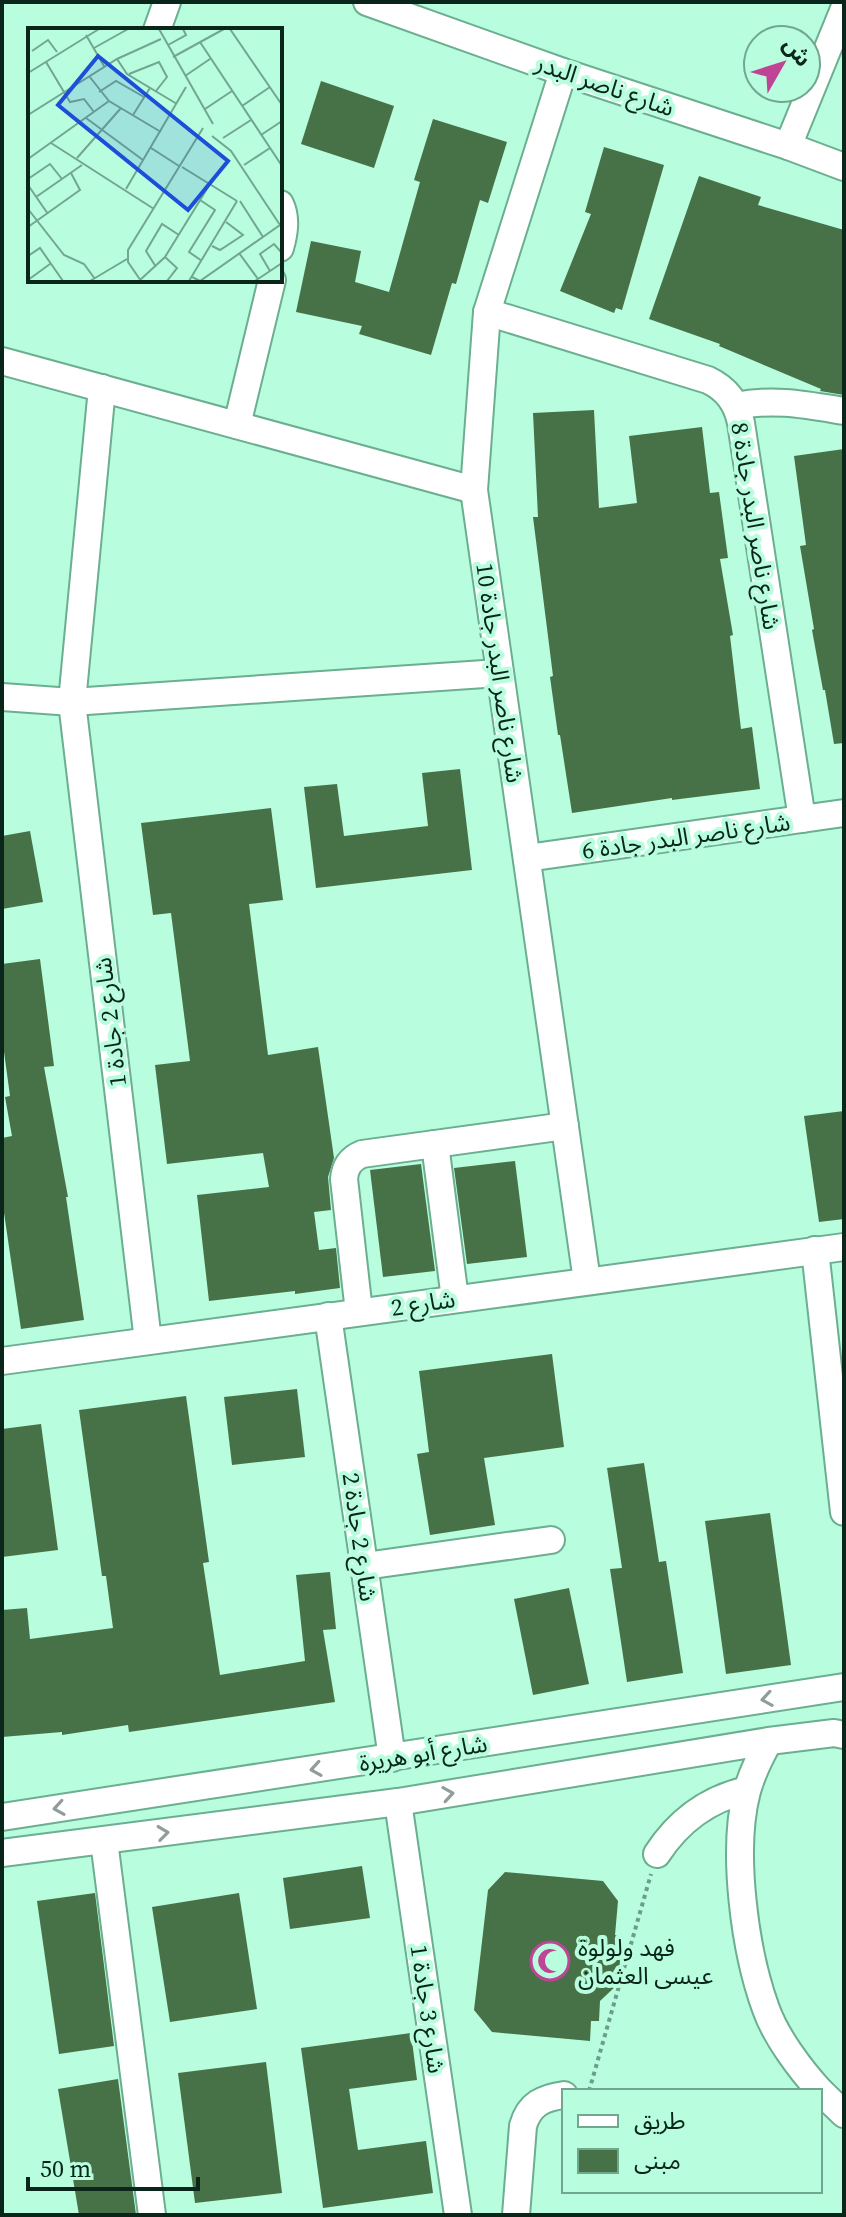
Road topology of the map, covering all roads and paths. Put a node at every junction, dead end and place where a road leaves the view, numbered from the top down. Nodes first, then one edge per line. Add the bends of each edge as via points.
1 (167, 2) edge
2 (367, 2) edge
3 (844, 9) edge
4 (158, 28) edge
5 (563, 72) junction
6 (788, 146) junction
7 (844, 167) edge
8 (282, 207) edge
9 (282, 240) edge
10 (272, 282) edge
11 (487, 312) junction
12 (2, 361) edge
13 (102, 388) junction
14 (736, 406) junction
15 (844, 411) edge
16 (237, 425) junction
17 (474, 490) junction
18 (499, 673) junction
19 (2, 697) edge
20 (72, 702) junction
21 (844, 813) edge
22 (802, 819) junction
23 (527, 858) junction
24 (565, 1126) junction
25 (435, 1144) junction
26 (844, 1247) edge
27 (815, 1250) junction
28 (587, 1281) junction
29 (455, 1299) junction
30 (359, 1312) junction
31 (328, 1316) junction
32 (148, 1341) junction
33 (2, 1361) edge
34 (844, 1512) edge
35 (551, 1540) dead end
36 (365, 1566) junction
37 (844, 1687) edge
38 (844, 1735) edge
39 (769, 1741) junction
40 (392, 1758) junction
41 (747, 1790) junction
42 (398, 1802) junction
43 (2, 1817) edge
44 (104, 1841) junction
45 (2, 1853) edge
46 (657, 1854) joint
47 (590, 2089) edge
48 (818, 2089) edge
49 (822, 2093) edge
50 (562, 2095) edge
51 (844, 2114) edge
52 (152, 2215) edge
53 (458, 2215) edge
54 (516, 2215) edge

1 - 4 street
2 - 5 street, شارع ناصر البدر
3 - 6 street
5 - 6 street, شارع ناصر البدر
5 - 11 street, شارع ناصر البدر جادة 10
6 - 7 street, شارع ناصر البدر
8 - 9 street
10 - 16 street
11 - 14 street, شارع ناصر البدر جادة 8 via 708,380 725,390
11 - 17 street, شارع ناصر البدر جادة 10
12 - 13 street
13 - 16 street
13 - 20 street, شارع 2 جادة 1
14 - 15 street via 787,401
14 - 22 street, شارع ناصر البدر جادة 8
16 - 17 street
17 - 18 street, شارع ناصر البدر جادة 10
18 - 20 street
18 - 23 street, شارع ناصر البدر جادة 10
19 - 20 street
20 - 32 street, شارع 2 جادة 1
21 - 22 street, شارع ناصر البدر جادة 6
22 - 23 street, شارع ناصر البدر جادة 6
23 - 24 street, شارع ناصر البدر جادة 10
24 - 25 street
24 - 28 street, شارع ناصر البدر جادة 10
25 - 29 street
25 - 30 street via 362,1154 347,1167
26 - 27 street, شارع 2
27 - 28 street, شارع 2
27 - 34 street
28 - 29 street, شارع 2
29 - 30 street, شارع 2
30 - 31 street, شارع 2
31 - 32 street, شارع 2
31 - 36 street, شارع 2 جادة 2
32 - 33 street, شارع 2
35 - 36 street
36 - 40 street, شارع 2 جادة 2
37 -> 40 street, شارع أبو هريرة
38 - 39 street, شارع أبو هريرة
39 - 41 street
42 -> 39 street, شارع أبو هريرة
40 -> 43 street, شارع أبو هريرة
41 - 46 street via 695,1812
41 - 48 street via 741,1838 743,1915 755,1971 767,2012
44 -> 42 street, شارع أبو هريرة
42 - 53 street, شارع 3 جادة 1
44 - 45 street, شارع أبو هريرة
44 - 52 street
46 - 47 path
49 - 51 street
50 - 54 street via 535,2104 525,2118

